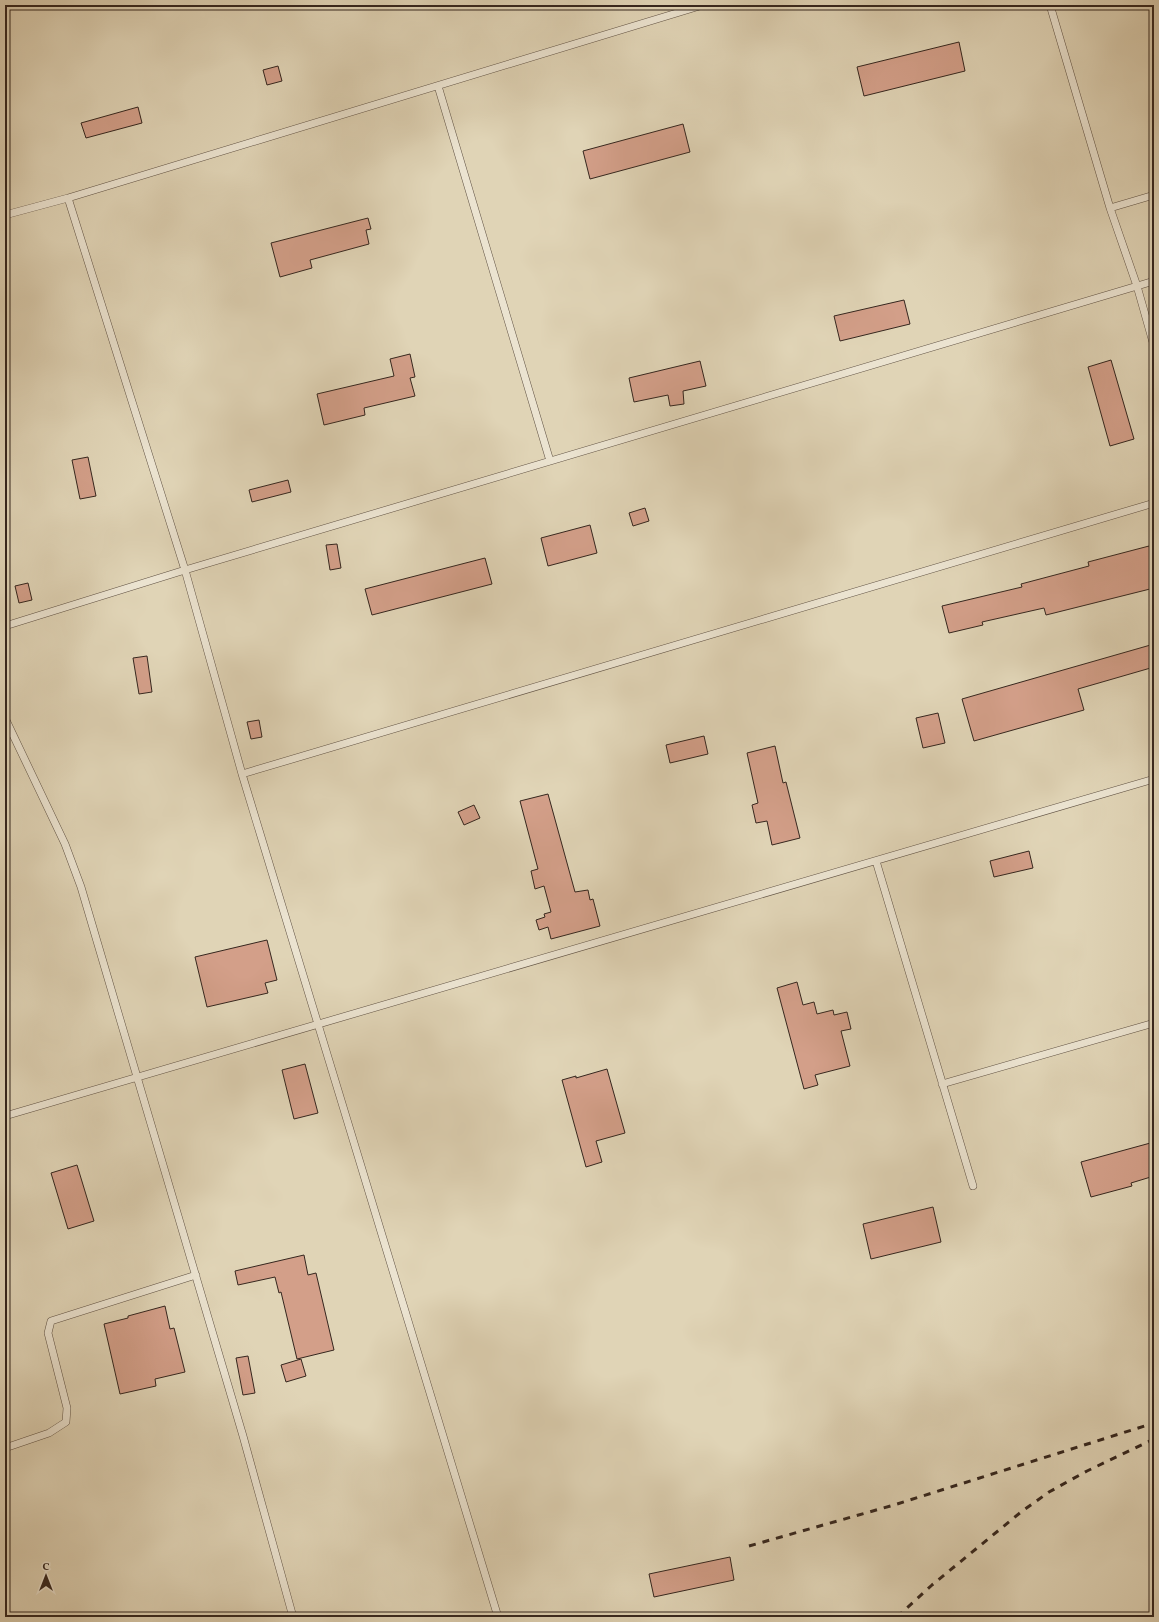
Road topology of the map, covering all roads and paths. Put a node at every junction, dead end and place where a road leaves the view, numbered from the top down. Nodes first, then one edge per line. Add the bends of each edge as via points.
1 (703, 5) edge
2 (1050, 5) edge
3 (438, 86) junction
4 (1154, 195) edge
5 (68, 198) junction
6 (1110, 208) junction
7 (5, 215) edge
8 (1154, 281) edge
9 (1137, 286) junction
10 (1154, 346) edge
11 (550, 461) junction
12 (1154, 502) edge
13 (185, 570) junction
14 (5, 626) edge
15 (5, 718) edge
16 (242, 774) junction
17 (1154, 779) edge
18 (876, 861) junction
19 (1154, 1024) edge
20 (318, 1025) junction
21 (138, 1077) junction
22 (942, 1084) junction
23 (5, 1116) edge
24 (973, 1186) dead end
25 (196, 1275) junction
26 (5, 1448) edge
27 (293, 1617) edge
28 (498, 1617) edge

1 - 3 lane
2 - 6 lane
3 - 5 lane
3 - 11 lane
4 - 6 lane
5 - 7 lane
5 - 13 lane
6 - 9 lane
8 - 9 lane
9 - 10 lane
9 - 11 lane
11 - 13 lane
12 - 16 lane
13 - 14 lane
13 - 16 lane
15 - 21 lane via 65,844 81,887
16 - 20 lane
17 - 18 lane
18 - 20 lane
18 - 22 lane
19 - 22 lane
20 - 21 lane
20 - 28 lane
21 - 23 lane
21 - 25 lane
22 - 24 lane
25 - 26 lane via 52,1321 48,1333 67,1408 66,1422 49,1433
25 - 27 lane

